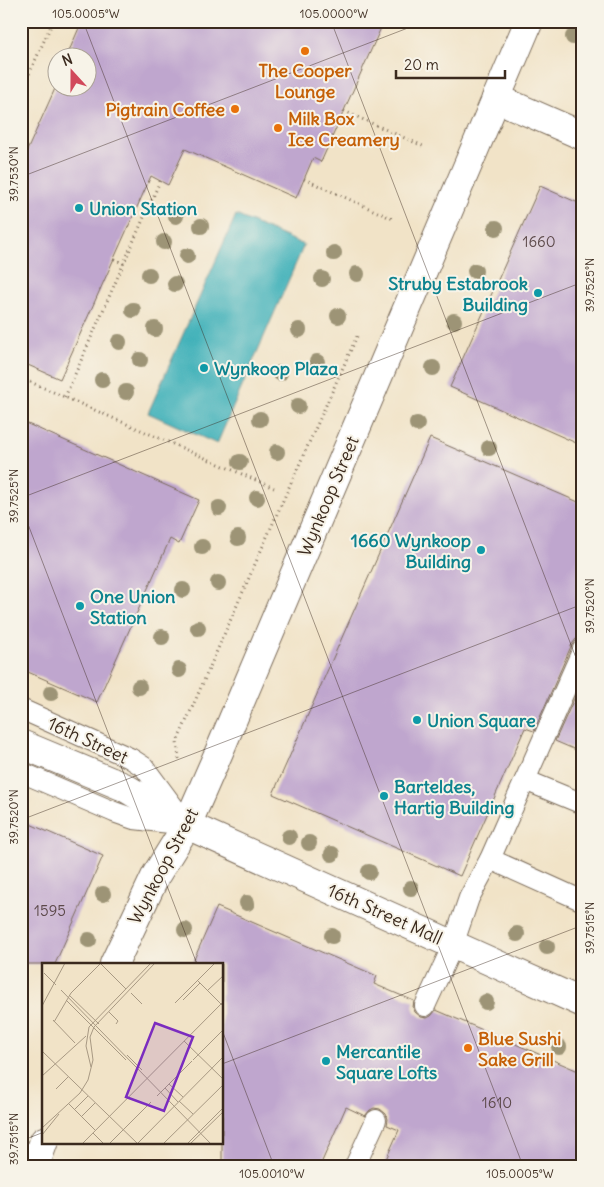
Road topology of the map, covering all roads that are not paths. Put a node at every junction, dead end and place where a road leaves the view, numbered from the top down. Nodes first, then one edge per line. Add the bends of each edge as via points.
1 (529, 21) edge
2 (496, 98) junction
3 (583, 136) edge
4 (583, 649) edge
5 (21, 709) edge
6 (21, 744) edge
7 (21, 772) edge
8 (525, 780) junction
9 (583, 804) edge
10 (187, 825) junction
11 (490, 859) junction
12 (583, 901) edge
13 (453, 945) junction
14 (114, 963) edge
15 (583, 1003) edge
16 (426, 1006) dead end
17 (376, 1120) dead end
18 (355, 1166) edge

1 - 2 street, Wynkoop Street
2 - 3 street
2 - 10 street, Wynkoop Street
4 - 8 lane
5 - 10 lane, 16th Street via 144,767
6 - 10 street, 16th Street via 124,786
7 - 10 lane via 134,819
8 - 9 lane
8 - 11 lane
10 - 13 street, 16th Street Mall
10 - 14 street, Wynkoop Street via 156,875
11 - 12 lane
11 - 13 lane via 469,898
13 - 15 street, 16th Street Mall
13 - 16 lane
17 - 18 lane

